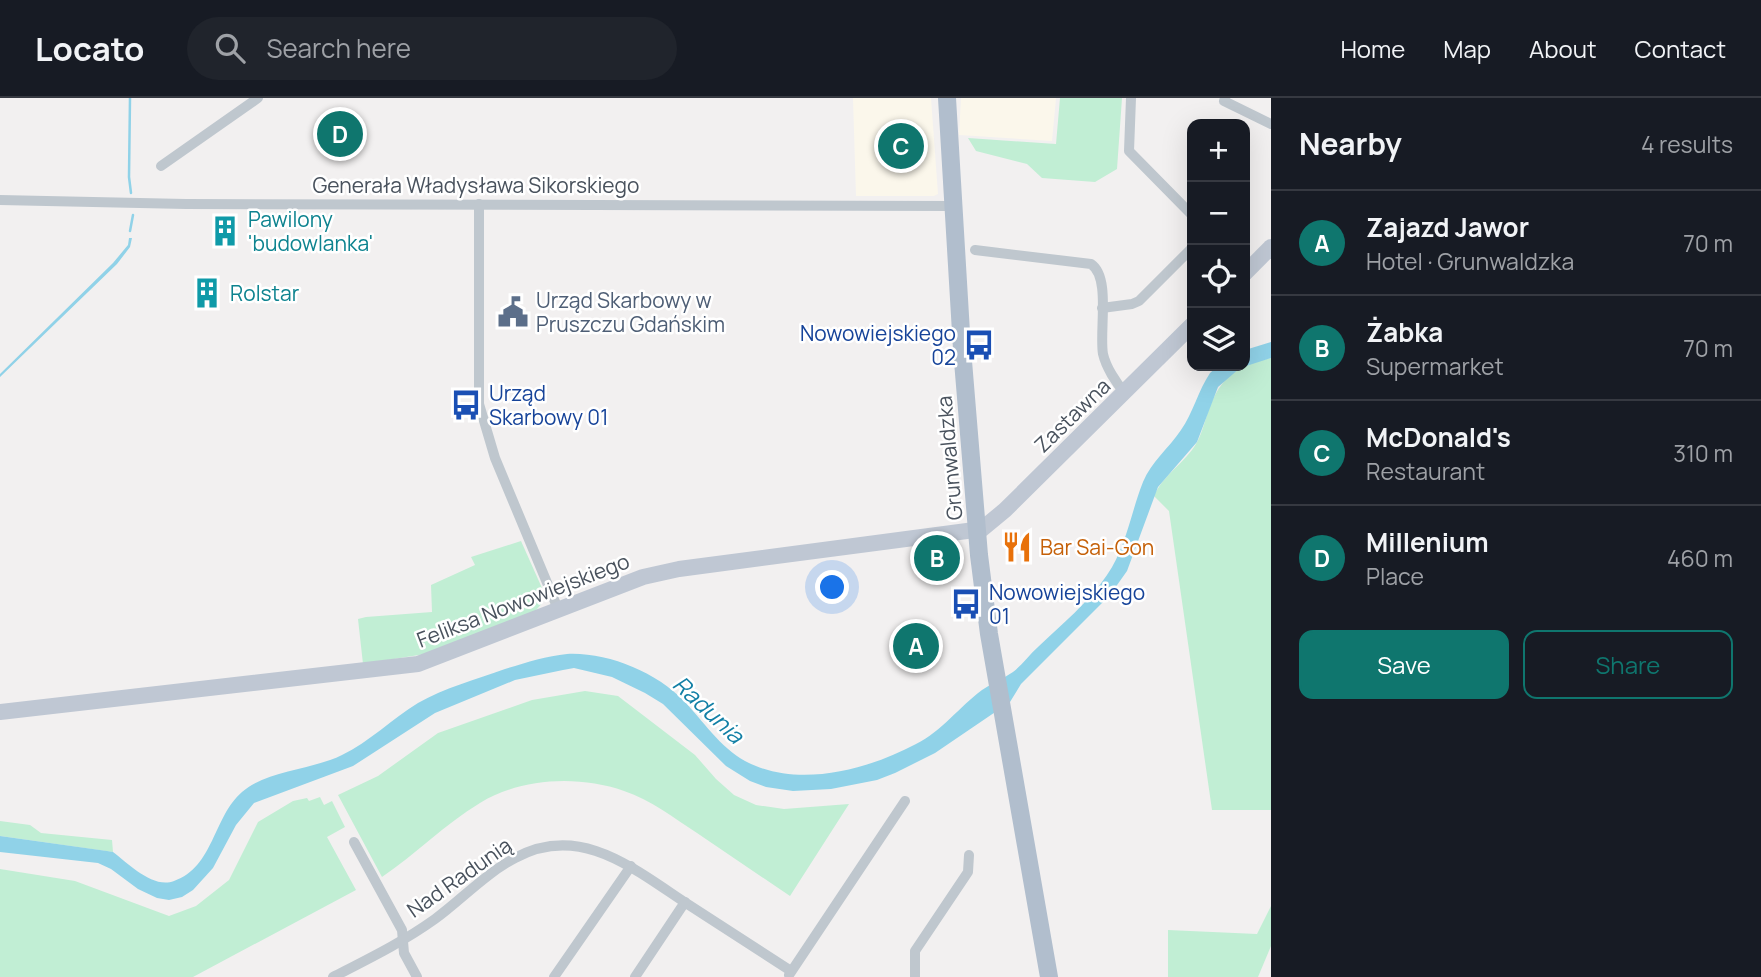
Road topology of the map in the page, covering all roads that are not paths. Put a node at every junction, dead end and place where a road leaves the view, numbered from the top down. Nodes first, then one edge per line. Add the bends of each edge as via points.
1 (258, 98) edge
2 (947, 98) edge
3 (1131, 98) edge
4 (1225, 99) edge
5 (1271, 124) edge
6 (160, 166) dead end
7 (0, 200) edge
8 (479, 204) junction
9 (953, 206) junction
10 (1187, 210) edge
11 (1271, 247) edge
12 (975, 250) dead end
13 (1187, 253) edge
14 (1250, 265) edge
15 (1102, 308) junction
16 (1187, 330) edge
17 (1125, 393) junction
18 (977, 530) junction
19 (558, 609) junction
20 (0, 712) edge
21 (905, 801) dead end
22 (354, 842) dead end
23 (969, 855) dead end
24 (631, 866) junction
25 (685, 902) junction
26 (403, 939) junction
27 (789, 974) edge
28 (333, 977) edge
29 (417, 977) edge
30 (554, 977) edge
31 (635, 977) edge
32 (915, 977) edge
33 (1049, 977) edge

1 - 6 street
2 - 9 main road, Grunwaldzka
3 - 10 street via 1129,151
4 - 5 street
7 - 8 street, Generała Władysława Sikorskiego
8 - 9 street, Generała Władysława Sikorskiego
8 - 19 street via 479,404 495,458
9 - 18 main road, Grunwaldzka
11 - 14 street
12 - 15 street via 1091,264 1101,279
13 - 15 street via 1139,301
15 - 17 street via 1103,354
16 - 17 street, Zastawna
17 - 18 street, Zastawna via 996,519
18 - 19 street, Feliksa Nowowiejskiego via 679,569 632,580
18 - 33 main road, Grunwaldzka via 989,634
19 - 20 street, Feliksa Nowowiejskiego via 409,665
21 - 27 street
22 - 26 street
23 - 32 street via 968,872 915,951
24 - 25 street, Nad Radunią
24 - 26 street, Nad Radunią via 578,846 533,849 494,871
24 - 30 street
25 - 27 street, Nad Radunią
25 - 31 street
26 - 28 street, Nad Radunią
26 - 29 street via 404,953

